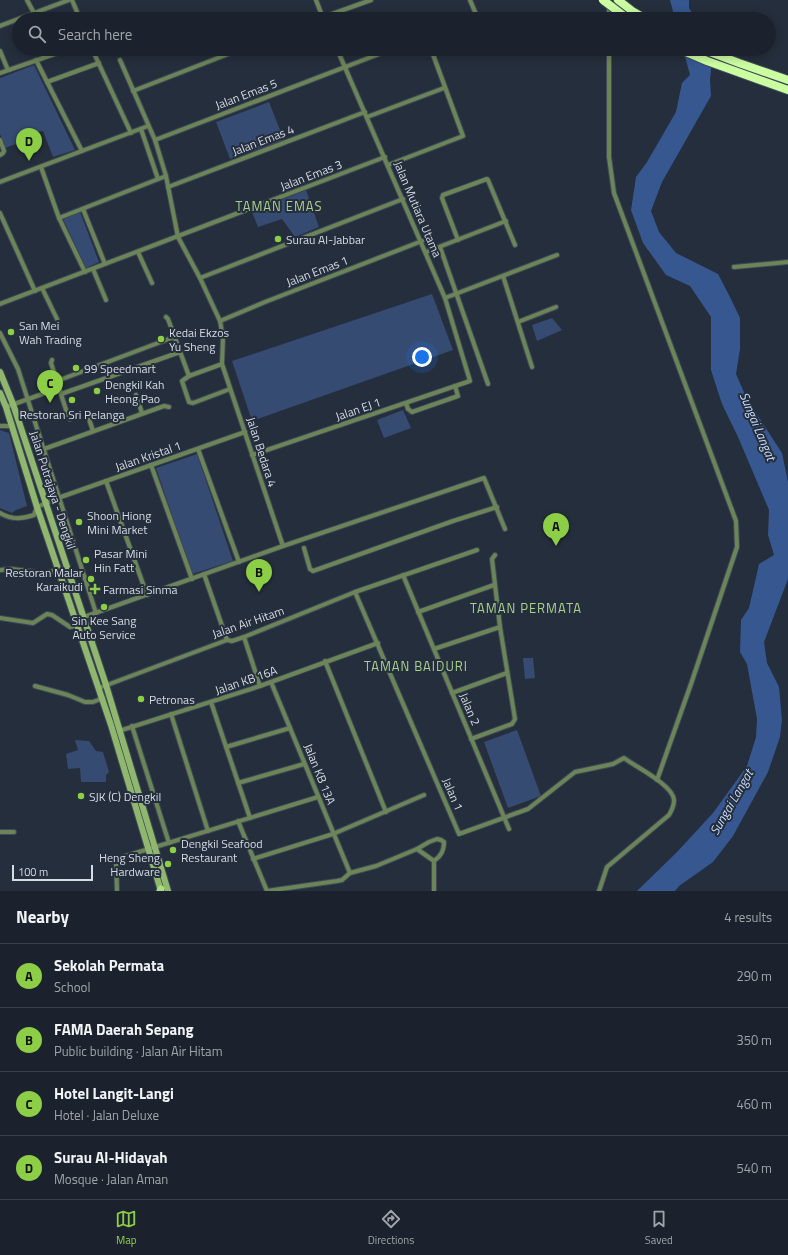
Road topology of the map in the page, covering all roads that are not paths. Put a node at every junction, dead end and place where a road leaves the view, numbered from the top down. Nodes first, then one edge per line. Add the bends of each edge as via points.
1 (27, 0) edge
2 (71, 0) edge
3 (316, 0) edge
4 (371, 0) edge
5 (470, 0) edge
6 (603, 0) edge
7 (609, 0) edge
8 (618, 0) edge
9 (33, 12) edge
10 (37, 12) edge
11 (77, 12) edge
12 (321, 12) edge
13 (340, 12) edge
14 (475, 12) edge
15 (609, 12) edge
16 (619, 12) edge
17 (634, 12) edge
18 (12, 21) edge
19 (0, 26) edge
20 (0, 51) edge
21 (48, 56) edge
22 (96, 56) edge
23 (223, 56) edge
24 (340, 56) edge
25 (374, 56) edge
26 (433, 56) edge
27 (609, 56) edge
28 (695, 56) edge
29 (721, 56) edge
30 (36, 60) junction
31 (120, 60) dead end
32 (99, 63) junction
33 (345, 67) junction
34 (8, 70) junction
35 (0, 73) edge
36 (788, 80) edge
37 (47, 82) junction
38 (444, 88) junction
39 (788, 90) edge
40 (133, 91) junction
41 (365, 112) junction
42 (367, 117) junction
43 (148, 126) junction
44 (141, 129) junction
45 (131, 133) junction
46 (0, 140) edge
47 (154, 140) junction
48 (82, 151) junction
49 (0, 155) edge
50 (385, 157) junction
51 (388, 165) junction
52 (41, 167) junction
53 (166, 176) junction
54 (158, 179) junction
55 (0, 182) edge
56 (168, 187) junction
57 (403, 199) junction
58 (83, 209) junction
59 (0, 213) edge
60 (59, 218) junction
61 (506, 221) junction
62 (178, 237) junction
63 (458, 240) junction
64 (422, 241) junction
65 (515, 245) dead end
66 (440, 247) junction
67 (138, 252) junction
68 (426, 252) junction
69 (557, 255) dead end
70 (788, 262) edge
71 (105, 264) junction
72 (734, 267) dead end
73 (93, 269) junction
74 (86, 272) junction
75 (503, 276) junction
76 (200, 278) junction
77 (152, 283) dead end
78 (42, 288) junction
79 (35, 291) junction
80 (457, 294) junction
81 (446, 298) junction
82 (106, 300) dead end
83 (0, 304) edge
84 (556, 307) dead end
85 (166, 317) dead end
86 (57, 319) dead end
87 (220, 322) junction
88 (518, 322) junction
89 (0, 333) edge
90 (174, 337) junction
91 (2, 343) edge
92 (180, 352) junction
93 (52, 360) dead end
94 (222, 364) junction
95 (532, 367) dead end
96 (0, 372) edge
97 (189, 376) junction
98 (57, 381) junction
99 (470, 381) joint
100 (488, 384) dead end
101 (455, 386) junction
102 (59, 388) junction
103 (230, 389) junction
104 (0, 393) edge
105 (61, 394) junction
106 (136, 395) dead end
107 (28, 399) junction
108 (406, 403) junction
109 (13, 404) junction
110 (6, 407) junction
111 (169, 407) dead end
112 (86, 413) dead end
113 (142, 413) junction
114 (70, 419) dead end
115 (1, 424) edge
116 (12, 426) junction
117 (93, 431) junction
118 (245, 432) junction
119 (44, 449) junction
120 (198, 449) junction
121 (252, 455) junction
122 (151, 465) junction
123 (106, 481) junction
124 (58, 498) junction
125 (46, 504) junction
126 (37, 507) junction
127 (497, 507) junction
128 (0, 513) edge
129 (505, 529) dead end
130 (283, 546) junction
131 (304, 548) dead end
132 (477, 550) dead end
133 (495, 555) dead end
134 (239, 562) junction
135 (0, 570) edge
136 (59, 570) junction
137 (204, 574) junction
138 (403, 575) junction
139 (192, 579) junction
140 (494, 585) junction
141 (355, 592) junction
142 (147, 595) junction
143 (418, 612) junction
144 (96, 613) junction
145 (84, 617) junction
146 (0, 618) edge
147 (77, 625) junction
148 (500, 627) junction
149 (244, 637) junction
150 (227, 640) junction
151 (378, 643) junction
152 (434, 649) junction
153 (325, 661) junction
154 (508, 673) junction
155 (271, 682) junction
156 (106, 685) junction
157 (35, 686) dead end
158 (260, 686) junction
159 (99, 688) junction
160 (452, 693) junction
161 (102, 698) junction
162 (212, 702) junction
163 (172, 714) junction
164 (132, 726) junction
165 (290, 728) junction
166 (119, 731) junction
167 (472, 739) junction
168 (226, 747) junction
169 (304, 764) junction
170 (657, 780) junction
171 (238, 783) junction
172 (424, 795) dead end
173 (318, 797) junction
174 (386, 812) junction
175 (504, 817) junction
176 (250, 818) junction
177 (238, 822) junction
178 (509, 829) dead end
179 (208, 831) junction
180 (0, 832) edge
181 (14, 832) dead end
182 (333, 834) junction
183 (169, 843) junction
184 (152, 848) junction
185 (417, 849) junction
186 (253, 859) junction
187 (434, 861) junction
188 (350, 873) junction
189 (160, 890) edge
190 (116, 891) edge
191 (168, 891) edge
192 (267, 891) edge
193 (434, 891) edge
194 (599, 891) edge

1 - 9 street
2 - 10 street
2 - 11 street
3 - 12 street
4 - 13 street
5 - 14 street
6 - 16 highway, bridge
7 - 15 street
8 - 17 highway
18 - 19 street
20 - 34 street
21 - 30 street
22 - 32 street
23 - 40 street
24 - 33 street, Jalan Mutiara Utama
25 - 33 street, Jalan Emas 5
26 - 38 street
27 - 170 street via 610,157 614,193 738,532 737,547
28 - 39 highway
29 - 36 highway
30 - 34 street
30 - 37 street
31 - 40 street, Jalan Bedara 4
32 - 37 street
32 - 45 street
33 - 41 street, Jalan Mutiara Utama
33 - 47 street, Jalan Emas 5
34 - 35 street
37 - 48 street
38 - 42 street
38 - 51 street via 463,136
40 - 43 street, Jalan Bedara 4
41 - 42 street, Jalan Mutiara Utama
41 - 56 street, Jalan Emas 4
42 - 50 street, Jalan Mutiara Utama
43 - 44 street
43 - 47 street, Jalan Bedara 4
44 - 45 street
44 - 54 street
45 - 48 street
46 - 49 street via 4,151
47 - 53 street, Jalan Bedara 4
48 - 52 street
50 - 51 street, Jalan Mutiara Utama
50 - 62 street, Jalan Emas 3
51 - 57 street, Jalan Mutiara Utama
52 - 55 street
52 - 60 street
53 - 54 street
53 - 56 street, Jalan Bedara 4
54 - 58 street
56 - 62 street, Jalan Bedara 4
57 - 64 street, Jalan Mutiara Utama
57 - 76 street
58 - 60 street
58 - 71 street
59 - 79 street
60 - 74 street
61 - 63 street
61 - 63 street via 488,180 484,179 443,195
61 - 65 street
62 - 67 street
62 - 76 street, Jalan Bedara 4
63 - 66 street
64 - 68 street, Jalan Mutiara Utama
64 - 87 street, Jalan Emas 1
66 - 68 street
66 - 80 street
67 - 71 street
67 - 77 street
68 - 81 street, Jalan Mutiara Utama
69 - 75 street
70 - 72 street
71 - 73 street
73 - 74 street
73 - 82 street
74 - 78 street
75 - 80 street
75 - 88 street
76 - 87 street, Jalan Bedara 4
78 - 79 street
78 - 86 street
79 - 83 street
80 - 81 street
80 - 100 street
81 - 99 street, Jalan Mutiara Utama
84 - 88 street
85 - 90 street
87 - 94 street, Jalan Bedara 4 via 223,337
88 - 95 street
89 - 91 street
90 - 92 street
90 - 98 street
91 - 107 street via 18,369
92 - 97 street
92 - 105 street
93 - 98 street
94 - 97 street
94 - 103 street, Jalan Bedara 4
96 - 109 main road, Jalan Putrajaya - Dengkil
97 - 103 street via 182,381 192,404
98 - 102 street
99 - 101 street, Jalan EJ 1
101 - 108 street, Jalan EJ 1
101 - 108 street via 458,396 418,410 412,412
102 - 105 street
102 - 107 street
103 - 118 street, Jalan Bedara 4
104 - 110 main road, Jalan Putrajaya - Dengkil
105 - 114 street
106 - 113 street
107 - 109 street
107 - 119 street
108 - 121 street, Jalan EJ 1
109 - 110 street
109 - 125 main road, Jalan Putrajaya - Dengkil
110 - 116 main road, Jalan Putrajaya - Dengkil
111 - 113 street via 164,406
112 - 117 street
113 - 117 street
115 - 116 street
116 - 126 main road, Jalan Putrajaya - Dengkil
117 - 119 street
118 - 120 street, Jalan Kristal 1
118 - 121 street, Jalan Bedara 4
119 - 124 street
120 - 122 street, Jalan Kristal 1
120 - 134 street
121 - 130 street, Jalan Bedara 4
122 - 123 street, Jalan Kristal 1
122 - 139 street
123 - 124 street, Jalan Kristal 1
123 - 142 street
124 - 125 street, Jalan Kristal 1
124 - 144 street
125 - 126 street, Jalan Kristal 1
125 - 145 main road, Jalan Putrajaya - Dengkil
126 - 128 street, Jalan Kristal 1 via 34,515 19,519
126 - 136 main road, Jalan Putrajaya - Dengkil
127 - 129 street
127 - 130 street via 484,478
127 - 131 street via 313,571 310,569
130 - 134 street
132 - 138 street, Jalan Air Hitam
133 - 140 street via 492,559
134 - 137 street
135 - 136 street via 45,573
136 - 147 main road, Jalan Putrajaya - Dengkil
137 - 139 street
137 - 150 street
138 - 141 street, Jalan Air Hitam
138 - 143 street, Jalan 2
139 - 142 street
140 - 143 street
140 - 148 street
141 - 149 street, Jalan Air Hitam
141 - 151 street, Jalan 1
142 - 144 street
143 - 152 street, Jalan 2
144 - 145 street
145 - 156 main road, Jalan Putrajaya - Dengkil
146 - 147 street via 33,624 47,614 70,627
147 - 159 main road, Jalan Putrajaya - Dengkil
148 - 152 street
148 - 154 street
149 - 150 street, Jalan Air Hitam
149 - 158 street
150 - 156 street, Jalan Air Hitam
151 - 153 street, Jalan KB 16A
151 - 175 street, Jalan 1 via 459,834
152 - 160 street, Jalan 2
153 - 155 street, Jalan KB 16A
153 - 174 street
154 - 160 street
154 - 167 street via 514,719 512,724
155 - 158 street, Jalan KB 16A
155 - 165 street, Jalan KB 13A
156 - 159 street, Jalan Air Hitam
156 - 166 main road, Jalan Putrajaya - Dengkil
157 - 161 street via 68,694 85,702
158 - 162 street, Jalan KB 16A
159 - 161 main road, Jalan Putrajaya - Dengkil
160 - 167 street, Jalan 2
161 - 184 main road, Jalan Putrajaya - Dengkil
162 - 163 street, Jalan KB 16A
162 - 168 street
163 - 164 street, Jalan KB 16A
163 - 179 street
164 - 166 street, Jalan KB 16A
164 - 183 street
165 - 168 street
165 - 169 street, Jalan KB 13A
166 - 184 main road, Jalan Putrajaya - Dengkil
167 - 175 street, Jalan 2
168 - 171 street
169 - 171 street
169 - 173 street, Jalan KB 13A
170 - 175 street, Jalan 1 via 624,758 613,764 575,772 528,809
170 - 194 street via 668,789 674,799 673,808 607,867
171 - 176 street
172 - 174 street
173 - 176 street
173 - 182 street, Jalan KB 13A
174 - 182 street
175 - 178 street, Jalan 2
176 - 177 street
177 - 179 street
177 - 186 street
179 - 183 street
180 - 181 street
182 - 186 street
182 - 188 street, Jalan KB 13A
183 - 184 street
184 - 189 main road
184 - 190 street via 116,860
184 - 191 main road
185 - 187 street
185 - 187 street via 429,842 444,842 439,858
185 - 188 street via 376,866
186 - 192 street
187 - 193 street
188 - 192 street via 337,881

